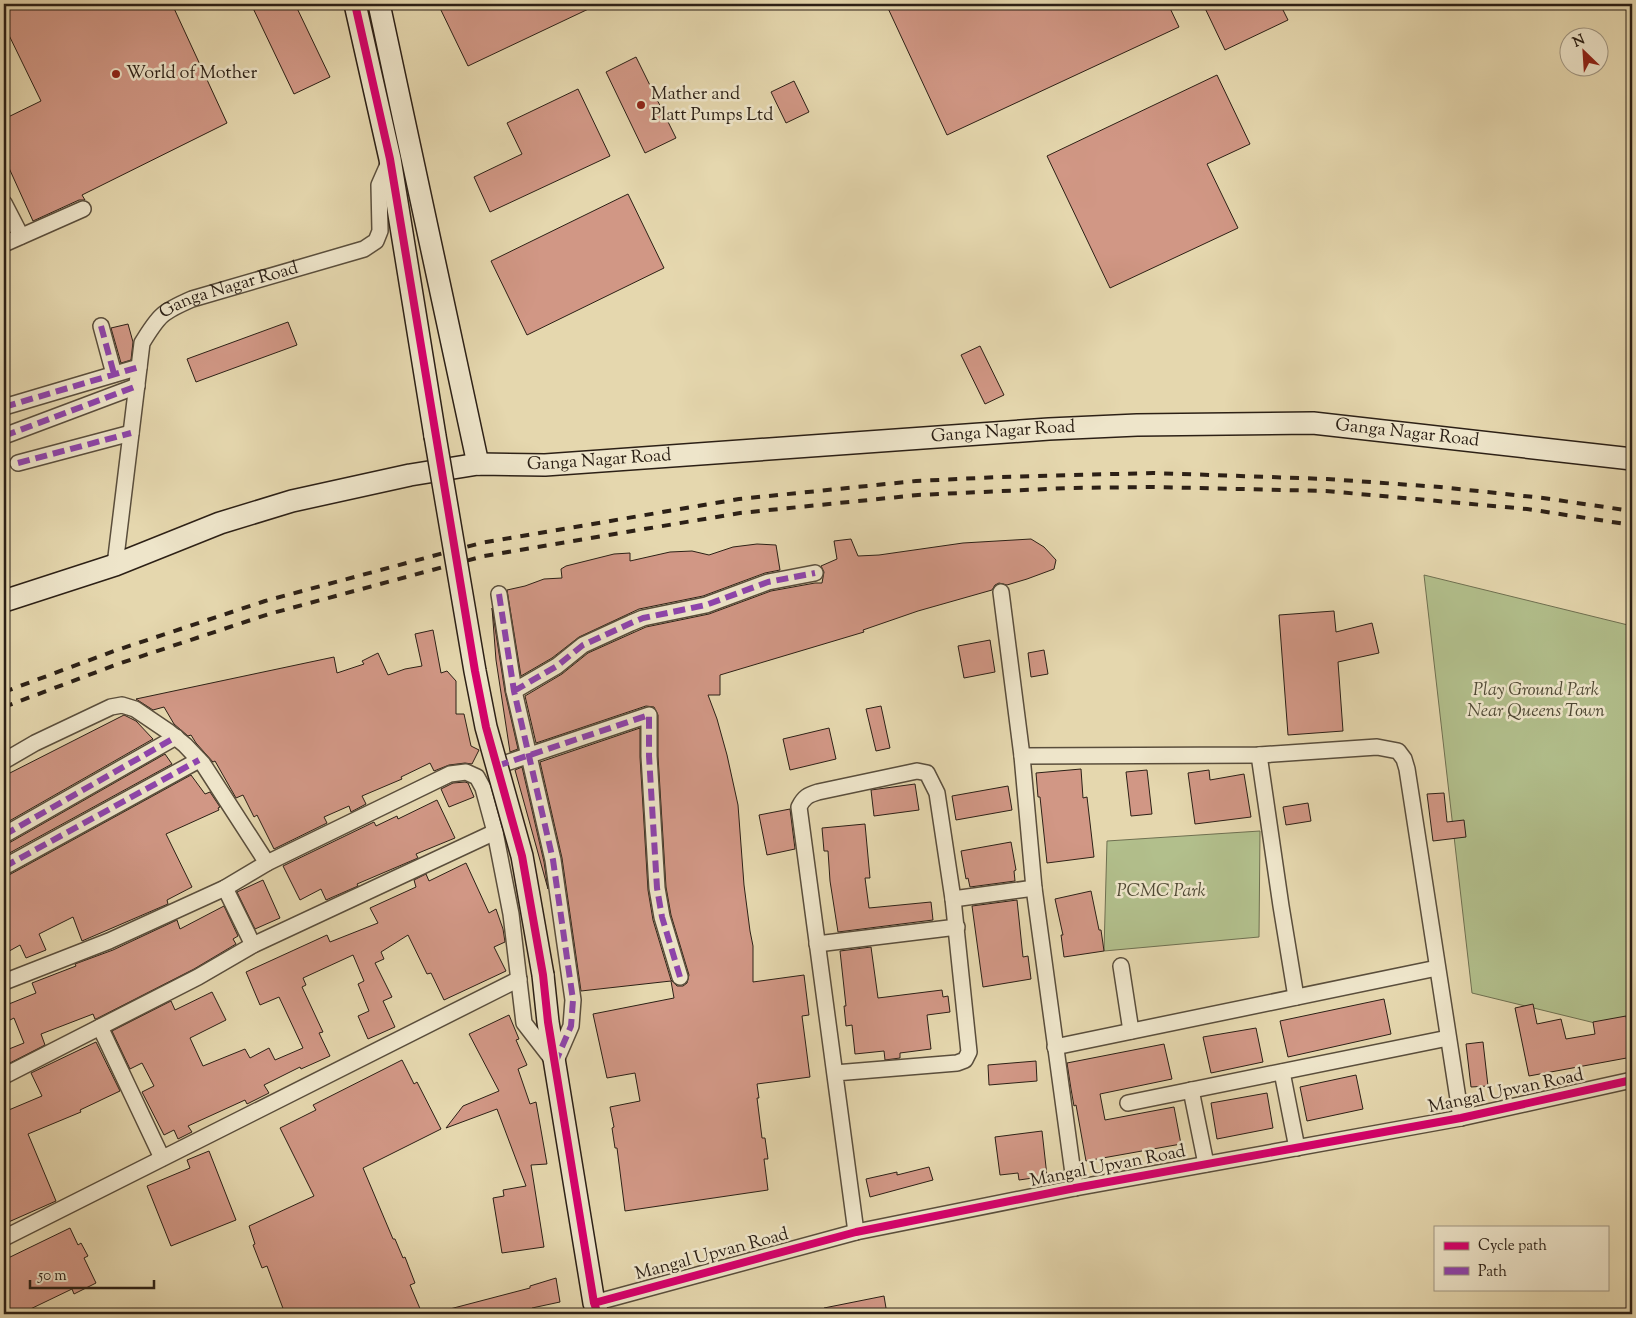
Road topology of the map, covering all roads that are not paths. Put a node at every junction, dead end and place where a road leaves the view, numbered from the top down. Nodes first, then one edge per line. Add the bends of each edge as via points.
1 (355, 4) edge
2 (379, 4) edge
3 (409, 150) junction
4 (390, 159) junction
5 (4, 203) edge
6 (83, 209) dead end
7 (21, 236) junction
8 (4, 244) edge
9 (101, 326) dead end
10 (139, 367) junction
11 (114, 374) junction
12 (136, 386) junction
13 (4, 407) edge
14 (131, 433) junction
15 (4, 436) edge
16 (1632, 459) edge
17 (18, 463) dead end
18 (478, 464) junction
19 (115, 565) junction
20 (815, 572) dead end
21 (1002, 592) dead end
22 (499, 594) dead end
23 (4, 601) edge
24 (514, 691) junction
25 (176, 738) junction
26 (1259, 755) junction
27 (529, 756) junction
28 (1022, 756) junction
29 (199, 760) junction
30 (4, 761) edge
31 (497, 766) junction
32 (495, 832) junction
33 (4, 835) edge
34 (267, 863) junction
35 (4, 867) edge
36 (225, 888) junction
37 (1034, 888) junction
38 (953, 898) junction
39 (957, 927) junction
40 (817, 944) junction
41 (253, 945) junction
42 (1121, 966) dead end
43 (1437, 968) junction
44 (680, 977) dead end
45 (518, 979) junction
46 (4, 982) edge
47 (1296, 996) junction
48 (100, 1027) junction
49 (1131, 1031) junction
50 (1448, 1038) junction
51 (1054, 1047) junction
52 (555, 1063) junction
53 (1282, 1072) junction
54 (836, 1073) junction
55 (4, 1076) edge
56 (1632, 1080) edge
57 (1192, 1090) junction
58 (1128, 1103) dead end
59 (1461, 1118) junction
60 (1297, 1148) junction
61 (162, 1158) junction
62 (1206, 1164) junction
63 (1075, 1188) junction
64 (856, 1232) junction
65 (4, 1238) edge
66 (595, 1310) edge

1 - 4 street
2 - 3 street
3 - 4 street
3 - 18 street
4 - 10 street, Ganga Nagar Road via 379,184 380,231 376,241 355,252 192,299 169,309 156,320 142,342
4 - 31 street, bridge via 475,671
5 - 7 street
6 - 7 street
7 - 8 street
9 - 11 street
10 - 11 street
10 - 12 street, Ganga Nagar Road
11 - 13 street
12 - 14 street, Ganga Nagar Road
12 - 15 street
14 - 17 street
14 - 19 street, Ganga Nagar Road
16 - 18 street, Ganga Nagar Road via 1313,423 1136,424 968,433 545,465
18 - 19 street, Ganga Nagar Road via 292,501 220,523
19 - 23 street, Ganga Nagar Road
20 - 24 street via 768,582 706,605 643,618 583,645 557,666
21 - 28 street
22 - 24 street
24 - 27 street
25 - 29 street
25 - 30 street via 134,709 122,705 111,707 35,743
25 - 33 street
26 - 28 street
26 - 43 street via 1377,747 1398,751 1407,769
26 - 47 street
27 - 31 street
27 - 44 street via 649,715 657,888
27 - 52 street via 553,860 573,1000 571,1026
28 - 37 street
29 - 34 street
29 - 35 street
31 - 52 street, bridge via 522,856
32 - 34 street via 477,777 466,772 450,774
32 - 41 street
32 - 45 street via 511,914
34 - 36 street
36 - 41 street
36 - 46 street via 109,941
37 - 38 street
37 - 51 street
38 - 39 street
38 - 40 street via 937,793 927,773 916,771 808,795 799,807
39 - 40 street
39 - 54 street via 969,1045 965,1060
40 - 54 street
41 - 48 street
42 - 49 street
43 - 47 street
43 - 50 street
45 - 52 street via 524,1023
45 - 61 street
47 - 49 street
48 - 55 street
48 - 61 street
49 - 51 street
50 - 53 street
50 - 59 street
51 - 63 street
52 - 66 street
53 - 57 street
53 - 60 street
54 - 64 street
56 - 59 street, Mangal Upvan Road
57 - 58 street
57 - 62 street
59 - 60 street, Mangal Upvan Road
60 - 62 street, Mangal Upvan Road
61 - 65 street
62 - 63 street, Mangal Upvan Road
63 - 64 street, Mangal Upvan Road
64 - 66 street, Mangal Upvan Road

